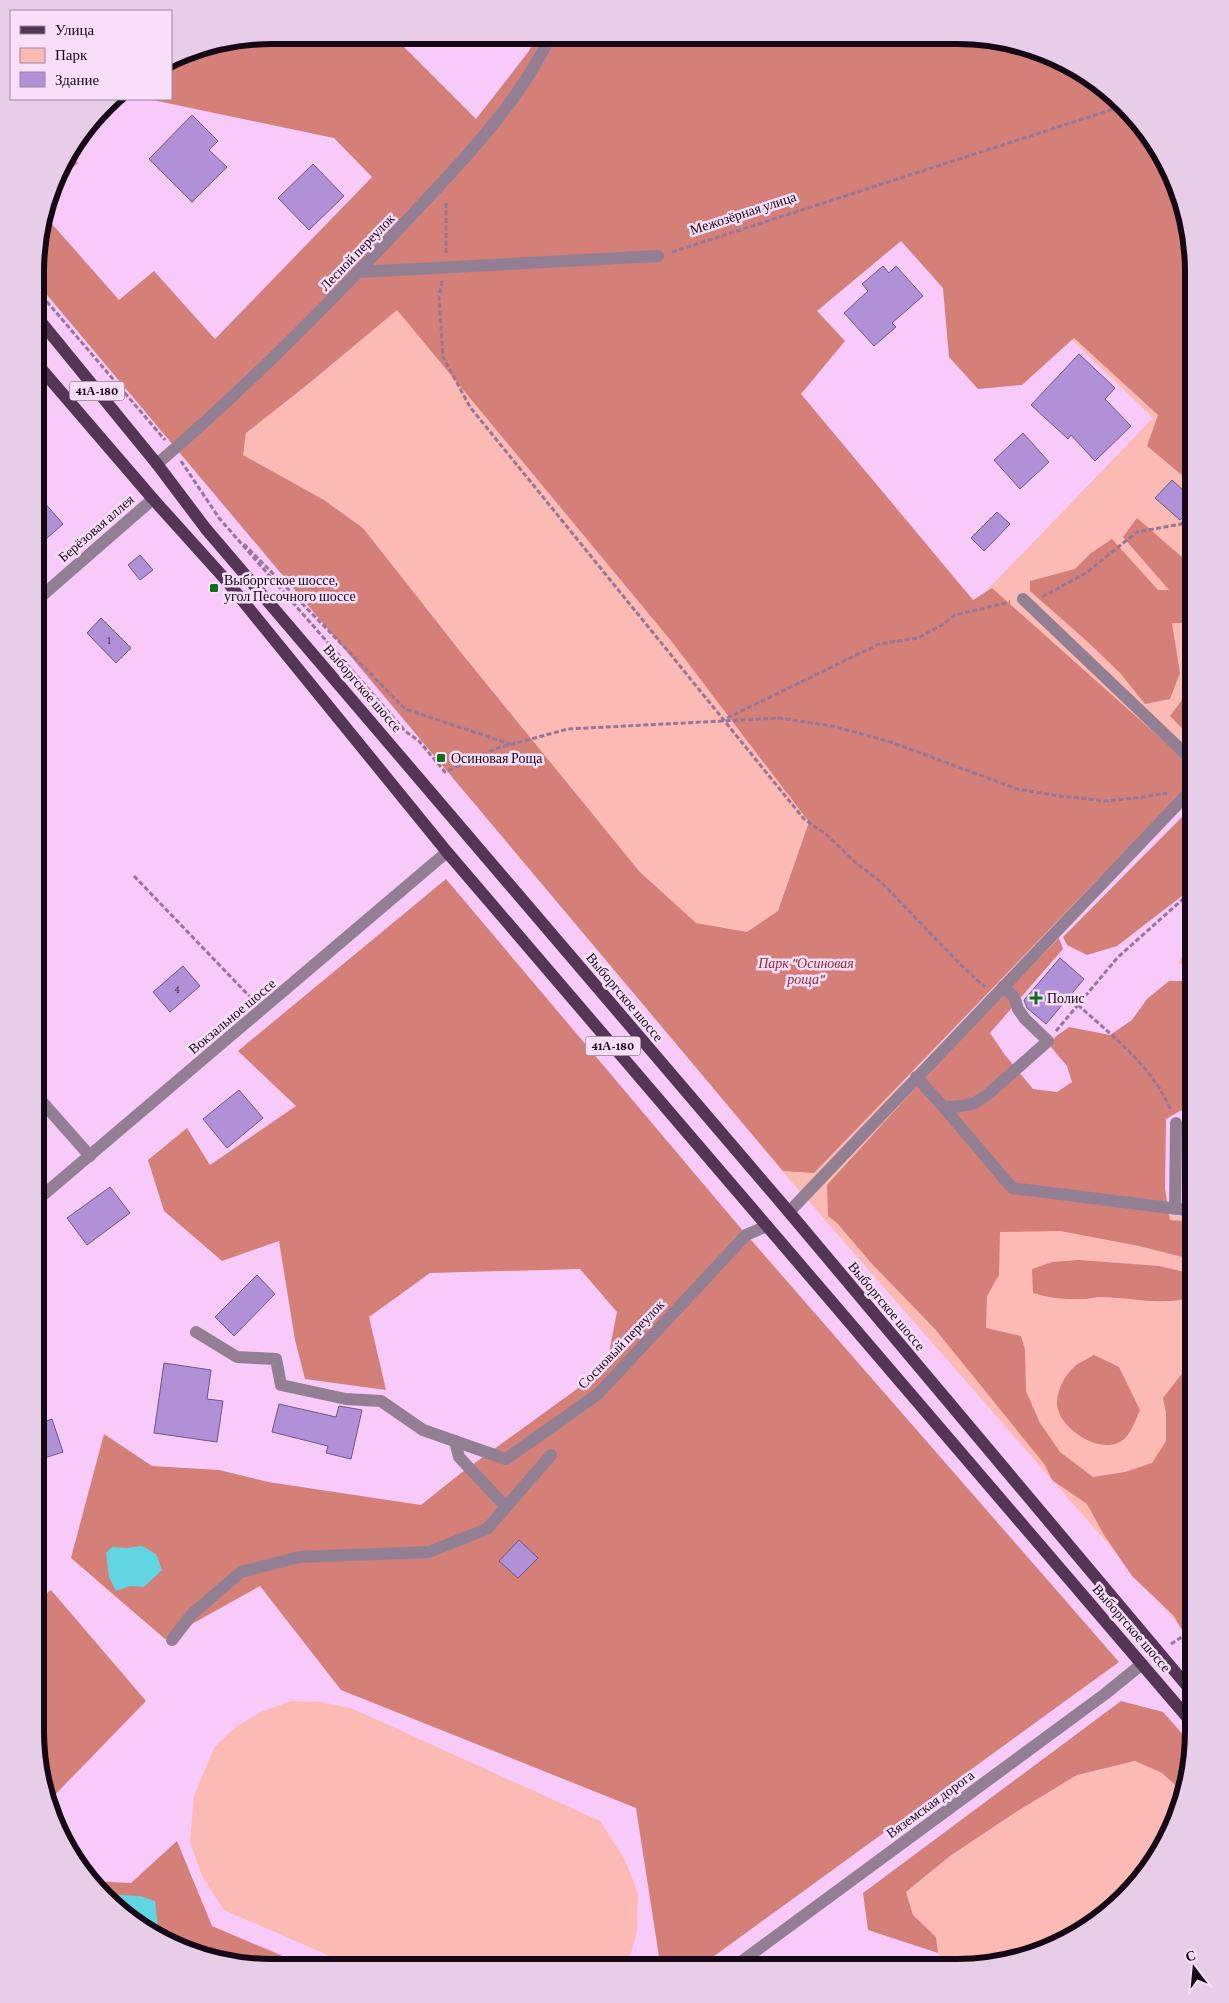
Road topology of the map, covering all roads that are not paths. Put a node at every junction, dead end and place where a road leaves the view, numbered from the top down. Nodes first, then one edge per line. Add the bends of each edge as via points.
1 (546, 44) edge
2 (658, 256) road end
3 (359, 272) junction
4 (44, 326) edge
5 (44, 372) edge
6 (157, 464) junction
7 (153, 499) junction
8 (44, 593) edge
9 (1025, 601) road end
10 (1185, 753) edge
11 (1185, 796) edge
12 (447, 852) junction
13 (999, 991) junction
14 (916, 1077) junction
15 (44, 1104) edge
16 (946, 1108) junction
17 (1176, 1123) road end
18 (90, 1156) junction
19 (44, 1194) edge
20 (1175, 1209) junction
21 (1185, 1210) edge
22 (789, 1212) junction
23 (767, 1226) junction
24 (196, 1332) dead end
25 (455, 1441) junction
26 (551, 1455) dead end
27 (506, 1507) junction
28 (172, 1640) dead end
29 (1142, 1664) junction
30 (1185, 1682) edge
31 (1185, 1714) edge
32 (745, 1959) edge

1 - 3 street, Лесной переулок via 508,105
2 - 3 street
3 - 6 street, Лесной переулок via 222,408
4 - 6 main road, Выборгское шоссе / 41А-180
5 - 7 main road, Выборгское шоссе / 41А-180
6 - 22 main road, Выборгское шоссе / 41А-180 via 206,529
7 - 8 street, Берёзовая аллея
7 - 12 main road, Выборгское шоссе / 41А-180 via 226,579
9 - 10 street
11 - 13 street
12 - 18 street, Вокзальное шоссе
12 - 23 main road, Выборгское шоссе / 41А-180
13 - 14 street
13 - 16 street via 1014,997 1025,1019 1048,1041 973,1104
14 - 16 street
14 - 22 street
15 - 18 street
16 - 20 street via 1012,1188
17 - 20 street
18 - 19 street, Вокзальное шоссе
20 - 21 street
22 - 30 main road, Выборгское шоссе / 41А-180
23 - 25 street, Сосновый переулок via 746,1236 598,1394 506,1459
23 - 29 main road, Выборгское шоссе / 41А-180
24 - 25 street, Сосновый переулок via 237,1357 276,1359 281,1385 346,1399 381,1401 423,1430
25 - 27 street via 459,1457
26 - 27 street
27 - 28 street via 487,1529 429,1552 298,1557 241,1572 192,1614
29 - 31 main road, Выборгское шоссе / 41А-180
29 - 32 street, Вяземская дорога via 1090,1706

